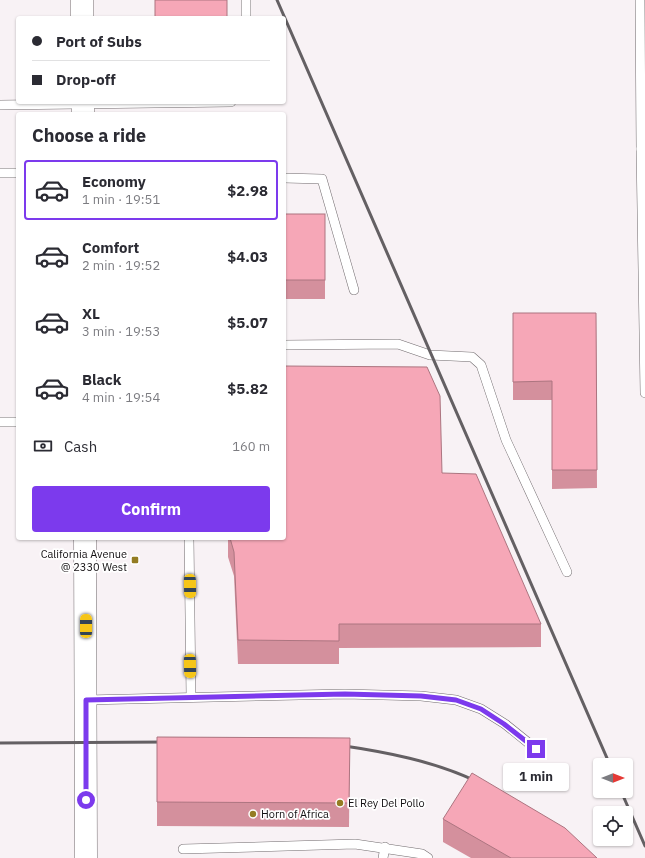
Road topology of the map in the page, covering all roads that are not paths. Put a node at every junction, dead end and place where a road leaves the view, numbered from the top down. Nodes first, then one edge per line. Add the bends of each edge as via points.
1 (82, 0) edge
2 (246, 0) edge
3 (640, 0) edge
4 (82, 16) edge
5 (246, 16) edge
6 (172, 104) edge
7 (0, 105) edge
8 (83, 107) edge
9 (643, 149) edge
10 (0, 173) edge
11 (16, 173) edge
12 (286, 178) edge
13 (354, 290) dead end
14 (286, 345) edge
15 (645, 393) edge
16 (0, 422) edge
17 (16, 422) edge
18 (85, 540) edge
19 (189, 540) edge
20 (567, 572) dead end
21 (191, 697) junction
22 (86, 700) junction
23 (536, 749) dead end
24 (385, 847) junction
25 (183, 849) dead end
26 (86, 858) edge
27 (383, 858) edge
28 (428, 858) edge

1 - 4 main road
2 - 5 lane
3 - 9 lane
6 - 8 lane
7 - 8 lane
9 - 15 lane
10 - 11 lane
12 - 13 lane via 322,179
14 - 20 lane via 398,344 430,355 462,356 477,360 481,365 506,440
16 - 17 lane
18 - 22 main road
19 - 21 lane
21 - 22 lane
21 - 23 lane via 345,694 421,696 456,700 481,709
22 - 26 main road
24 - 25 lane via 355,844
24 - 27 lane
24 - 28 lane via 422,854

